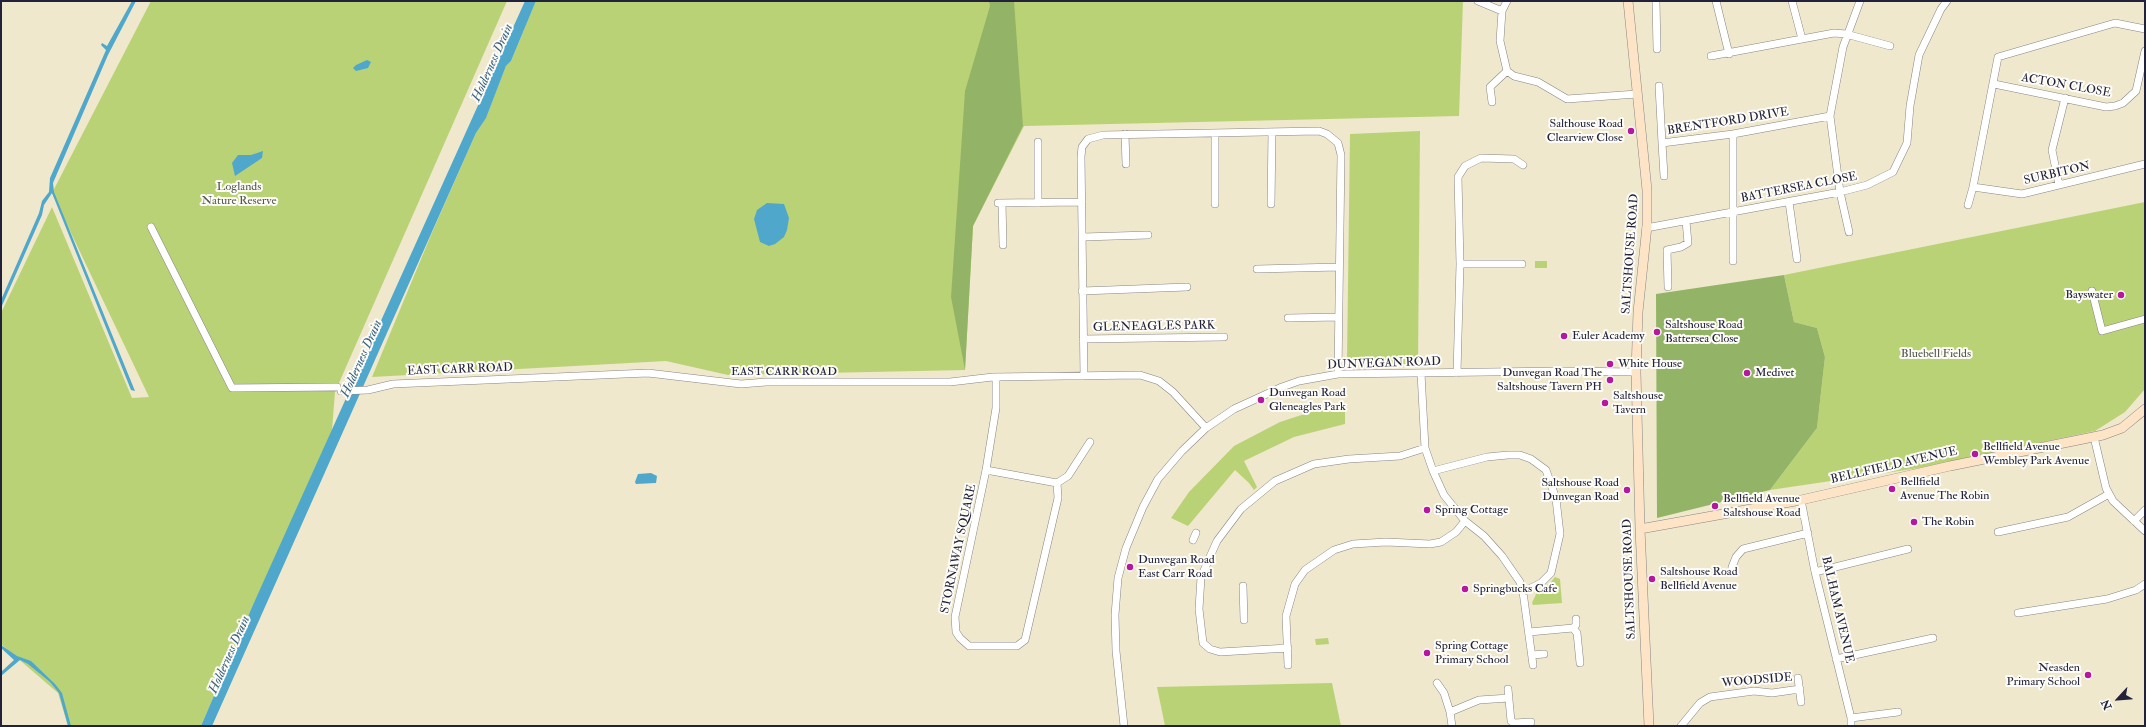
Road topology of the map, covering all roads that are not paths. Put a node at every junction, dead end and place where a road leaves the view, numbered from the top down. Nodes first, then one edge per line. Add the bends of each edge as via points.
1 (1478, 1) edge
2 (1507, 1) edge
3 (1628, 1) edge
4 (1656, 1) edge
5 (1716, 1) edge
6 (1792, 1) edge
7 (1860, 1) edge
8 (1946, 1) edge
9 (1502, 11) junction
10 (2145, 29) edge
11 (1846, 34) junction
12 (1802, 38) junction
13 (1890, 46) dead end
14 (1657, 49) dead end
15 (2145, 51) edge
16 (1729, 54) junction
17 (1711, 56) dead end
18 (1508, 71) junction
19 (1994, 84) junction
20 (1658, 86) dead end
21 (1637, 94) junction
22 (2065, 98) junction
23 (1492, 102) dead end
24 (1830, 116) junction
25 (1272, 132) junction
26 (1215, 133) junction
27 (1125, 134) junction
28 (1733, 134) junction
29 (1038, 142) dead end
30 (1662, 143) junction
31 (1126, 164) dead end
32 (2145, 164) edge
33 (1523, 165) dead end
34 (1664, 176) dead end
35 (2059, 185) junction
36 (1973, 187) junction
37 (1840, 192) junction
38 (1082, 202) junction
39 (1789, 202) junction
40 (1038, 203) junction
41 (1215, 204) dead end
42 (1271, 204) dead end
43 (1968, 205) dead end
44 (1733, 212) junction
45 (1686, 221) junction
46 (150, 227) dead end
47 (1646, 228) junction
48 (1849, 232) dead end
49 (1148, 235) dead end
50 (1083, 237) junction
51 (1003, 245) dead end
52 (1797, 259) dead end
53 (1733, 261) dead end
54 (1460, 264) junction
55 (1522, 264) dead end
56 (1339, 267) junction
57 (1258, 269) dead end
58 (1668, 286) dead end
59 (1187, 287) dead end
60 (1082, 291) junction
61 (2092, 291) dead end
62 (1338, 317) junction
63 (1288, 318) dead end
64 (2145, 318) edge
65 (1224, 337) dead end
66 (1083, 339) junction
67 (1636, 372) junction
68 (1421, 373) junction
69 (1458, 373) junction
70 (1338, 374) junction
71 (1084, 376) junction
72 (996, 378) junction
73 (2145, 409) edge
74 (1206, 428) junction
75 (2094, 437) junction
76 (1079, 443) dead end
77 (1424, 448) junction
78 (986, 470) junction
79 (1433, 471) junction
80 (1057, 482) junction
81 (2109, 494) junction
82 (1801, 500) junction
83 (2145, 510) edge
84 (1465, 521) junction
85 (2134, 521) junction
86 (1640, 529) junction
87 (2145, 531) edge
88 (1998, 532) dead end
89 (1196, 533) dead end
90 (1808, 533) junction
91 (1193, 540) dead end
92 (1908, 549) dead end
93 (1732, 567) dead end
94 (1815, 572) junction
95 (2145, 584) edge
96 (1243, 586) dead end
97 (1523, 592) junction
98 (2018, 613) dead end
99 (1576, 619) dead end
100 (1244, 620) dead end
101 (1572, 628) junction
102 (1529, 632) junction
103 (1933, 638) dead end
104 (1288, 648) junction
105 (1544, 654) dead end
106 (1532, 655) junction
107 (1836, 659) junction
108 (1580, 663) dead end
109 (1288, 665) dead end
110 (1533, 665) dead end
111 (1798, 678) dead end
112 (1437, 683) dead end
113 (1508, 689) dead end
114 (1800, 689) junction
115 (1509, 698) junction
116 (1801, 702) dead end
117 (1450, 712) junction
118 (1898, 712) dead end
119 (1851, 718) junction
120 (1532, 722) dead end
121 (1124, 726) edge
122 (1452, 726) edge
123 (1649, 726) edge
124 (1681, 726) edge
125 (1851, 726) edge

1 - 9 street
2 - 9 street
3 - 21 main road, SALTSHOUSE ROAD
4 - 14 street
5 - 16 street
6 - 12 street
7 - 11 street
8 - 37 street, BATTERSEA CLOSE via 1919,55 1910,106 1908,142 1892,172 1867,185
9 - 18 street via 1500,41
10 - 19 street via 2115,23 1998,57
11 - 12 street via 1834,33
11 - 13 street
11 - 24 street
12 - 16 street
15 - 22 street, ACTON CLOSE via 2136,91 2123,103 2106,107
16 - 17 street
18 - 21 street via 1514,76 1538,82 1567,99
18 - 23 street via 1490,87
19 - 22 street, ACTON CLOSE
19 - 36 street
20 - 30 street, BRENTFORD DRIVE
21 - 47 main road, SALTSHOUSE ROAD via 1647,190
22 - 35 street via 2052,150
24 - 28 street, BRENTFORD DRIVE
24 - 37 street
25 - 26 street, GLENEAGLES PARK
25 - 42 street
25 - 56 street, GLENEAGLES PARK via 1319,131 1338,142 1341,155
26 - 27 street, GLENEAGLES PARK
26 - 41 street
27 - 31 street
27 - 38 street, GLENEAGLES PARK via 1088,139 1082,147
28 - 30 street, BRENTFORD DRIVE
28 - 44 street
29 - 40 street
30 - 34 street
32 - 35 street, SURBITON
33 - 54 street via 1514,159 1481,158 1465,166 1458,177
35 - 36 street, SURBITON via 2022,194
36 - 43 street
37 - 39 street, BATTERSEA CLOSE
37 - 48 street
38 - 40 street
38 - 50 street, GLENEAGLES PARK
39 - 44 street, BATTERSEA CLOSE
39 - 52 street
40 - 51 street via 1000,203
44 - 45 street, BATTERSEA CLOSE
44 - 53 street
45 - 47 street, BATTERSEA CLOSE
45 - 58 street via 1688,243 1667,250
46 - 72 street, EAST CARR ROAD via 232,388 368,390 393,384 648,373 741,384 950,382
47 - 67 main road, SALTSHOUSE ROAD via 1638,312
49 - 50 street
50 - 60 street, GLENEAGLES PARK
54 - 55 street
54 - 69 street
56 - 57 street
56 - 62 street, GLENEAGLES PARK
59 - 60 street
60 - 66 street, GLENEAGLES PARK
61 - 64 street via 2102,331
62 - 63 street
62 - 70 street, GLENEAGLES PARK
65 - 66 street, GLENEAGLES PARK
66 - 71 street, GLENEAGLES PARK
67 - 69 street, DUNVEGAN ROAD
67 - 86 main road, SALTSHOUSE ROAD
68 - 69 street, DUNVEGAN ROAD
68 - 70 street, DUNVEGAN ROAD
68 - 77 street
70 - 74 street, DUNVEGAN ROAD via 1298,381 1269,392 1234,409
71 - 72 street, EAST CARR ROAD
71 - 74 street, EAST CARR ROAD via 1140,375 1158,381 1173,392
72 - 78 street, STORNAWAY SQUARE via 996,408
73 - 75 main road, BELLFIELD AVENUE via 2122,428
74 - 121 street, DUNVEGAN ROAD via 1158,479 1126,548 1118,578 1115,615
75 - 81 street
75 - 82 main road, BELLFIELD AVENUE
76 - 80 street via 1088,445 1068,476
77 - 79 street
77 - 104 street via 1400,456 1314,464 1275,481 1241,509 1217,541 1201,576 1199,609 1203,643 1210,649 1220,652
78 - 80 street
78 - 80 street, STORNAWAY SQUARE via 954,625 960,638 974,647 1016,646 1025,640 1058,498
79 - 84 street via 1444,496
79 - 97 street via 1487,457 1508,455 1520,455 1531,459 1546,470 1556,499 1560,534 1555,562 1551,573 1541,583
81 - 85 street
81 - 88 street via 2068,517
82 - 86 main road, BELLFIELD AVENUE
82 - 90 street, BALHAM AVENUE
83 - 85 street
84 - 97 street via 1484,536 1502,556 1520,582
84 - 104 street via 1456,532 1441,542 1353,544 1334,550 1319,559 1300,577 1289,600 1286,616
85 - 87 street
86 - 123 main road, SALTSHOUSE ROAD
89 - 91 street
90 - 93 street via 1743,549
90 - 94 street, BALHAM AVENUE
92 - 94 street
94 - 107 street, BALHAM AVENUE
95 - 98 street via 2136,590 2107,599
96 - 100 street
97 - 102 street
99 - 101 street via 1576,625
101 - 102 street
101 - 108 street via 1577,633
102 - 106 street
103 - 107 street
104 - 109 street
105 - 106 street
106 - 110 street
107 - 119 street, BALHAM AVENUE
111 - 114 street, WOODSIDE
112 - 117 street
113 - 115 street
114 - 116 street, WOODSIDE
114 - 124 street, WOODSIDE via 1772,693 1754,691 1710,697 1700,703
115 - 117 street via 1480,700
115 - 120 street via 1511,721
117 - 122 street
118 - 119 street
119 - 125 street, BALHAM AVENUE

